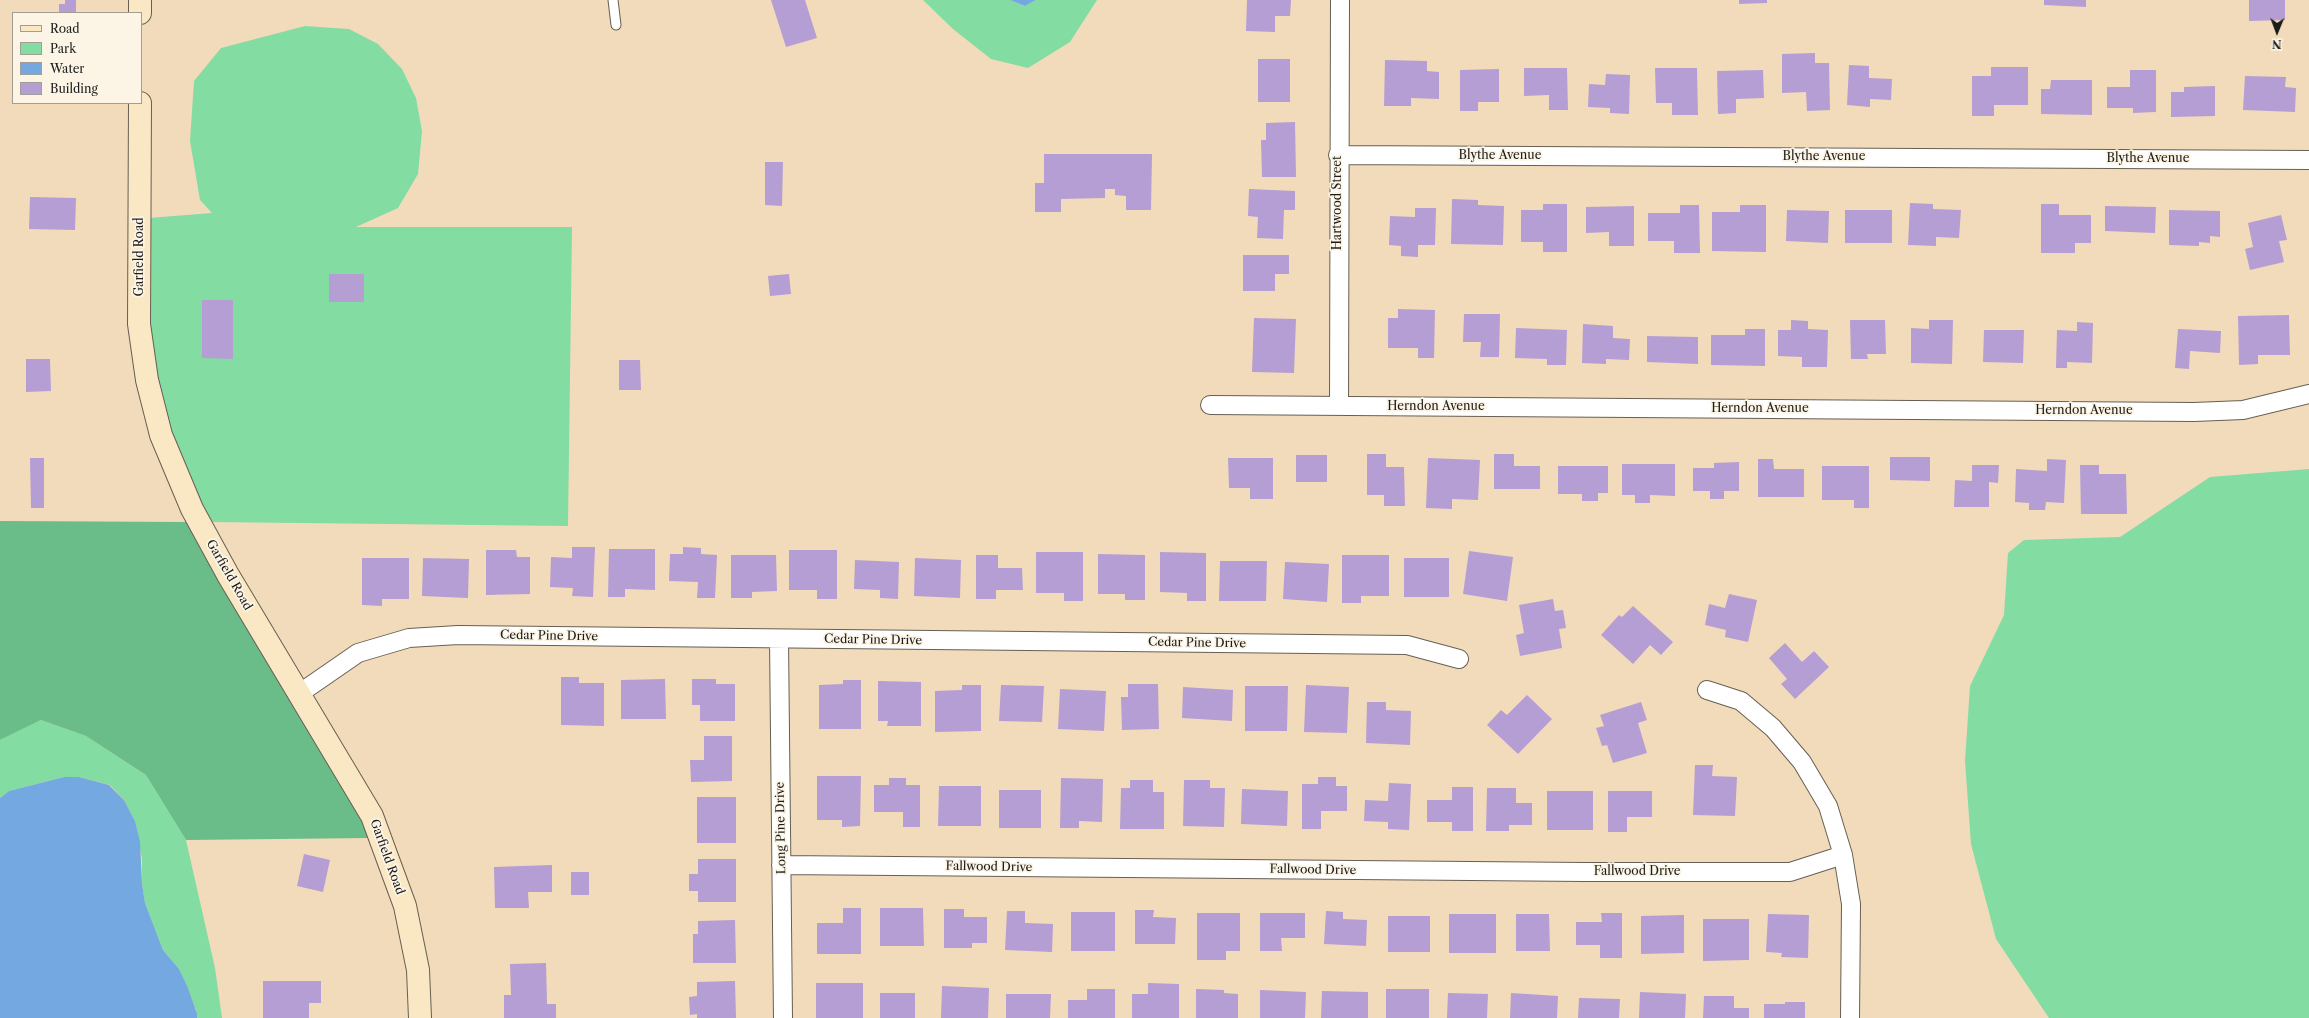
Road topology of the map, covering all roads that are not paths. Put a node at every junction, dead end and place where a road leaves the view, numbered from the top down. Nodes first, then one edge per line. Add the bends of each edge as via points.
1 (140, 0) edge
2 (613, 0) edge
3 (1340, 0) edge
4 (140, 12) edge
5 (616, 25) dead end
6 (140, 104) edge
7 (1338, 155) junction
8 (2309, 160) edge
9 (2309, 394) edge
10 (1210, 404) dead end
11 (1339, 406) junction
12 (779, 639) junction
13 (1459, 659) dead end
14 (1707, 690) dead end
15 (300, 693) junction
16 (1843, 854) junction
17 (782, 865) junction
18 (420, 1018) edge
19 (783, 1018) edge
20 (1850, 1018) edge

1 - 4 street
2 - 5 lane
3 - 7 street, Hartwood Street
6 - 15 street, Garfield Road via 140,324 147,380 161,435 192,509 228,575
7 - 8 street, Blythe Avenue
7 - 11 street, Hartwood Street
9 - 11 street, Herndon Avenue via 2243,410 2194,412
10 - 11 street, Herndon Avenue
12 - 13 street, Cedar Pine Drive via 1406,645
12 - 15 street, Cedar Pine Drive via 532,634 409,638 358,653
12 - 17 street, Long Pine Drive
14 - 16 street via 1741,701 1773,728 1802,762 1828,806
15 - 18 street, Garfield Road via 372,816 404,906 418,970
16 - 17 street, Fallwood Drive via 1790,872
16 - 20 street via 1851,904
17 - 19 street, Long Pine Drive

